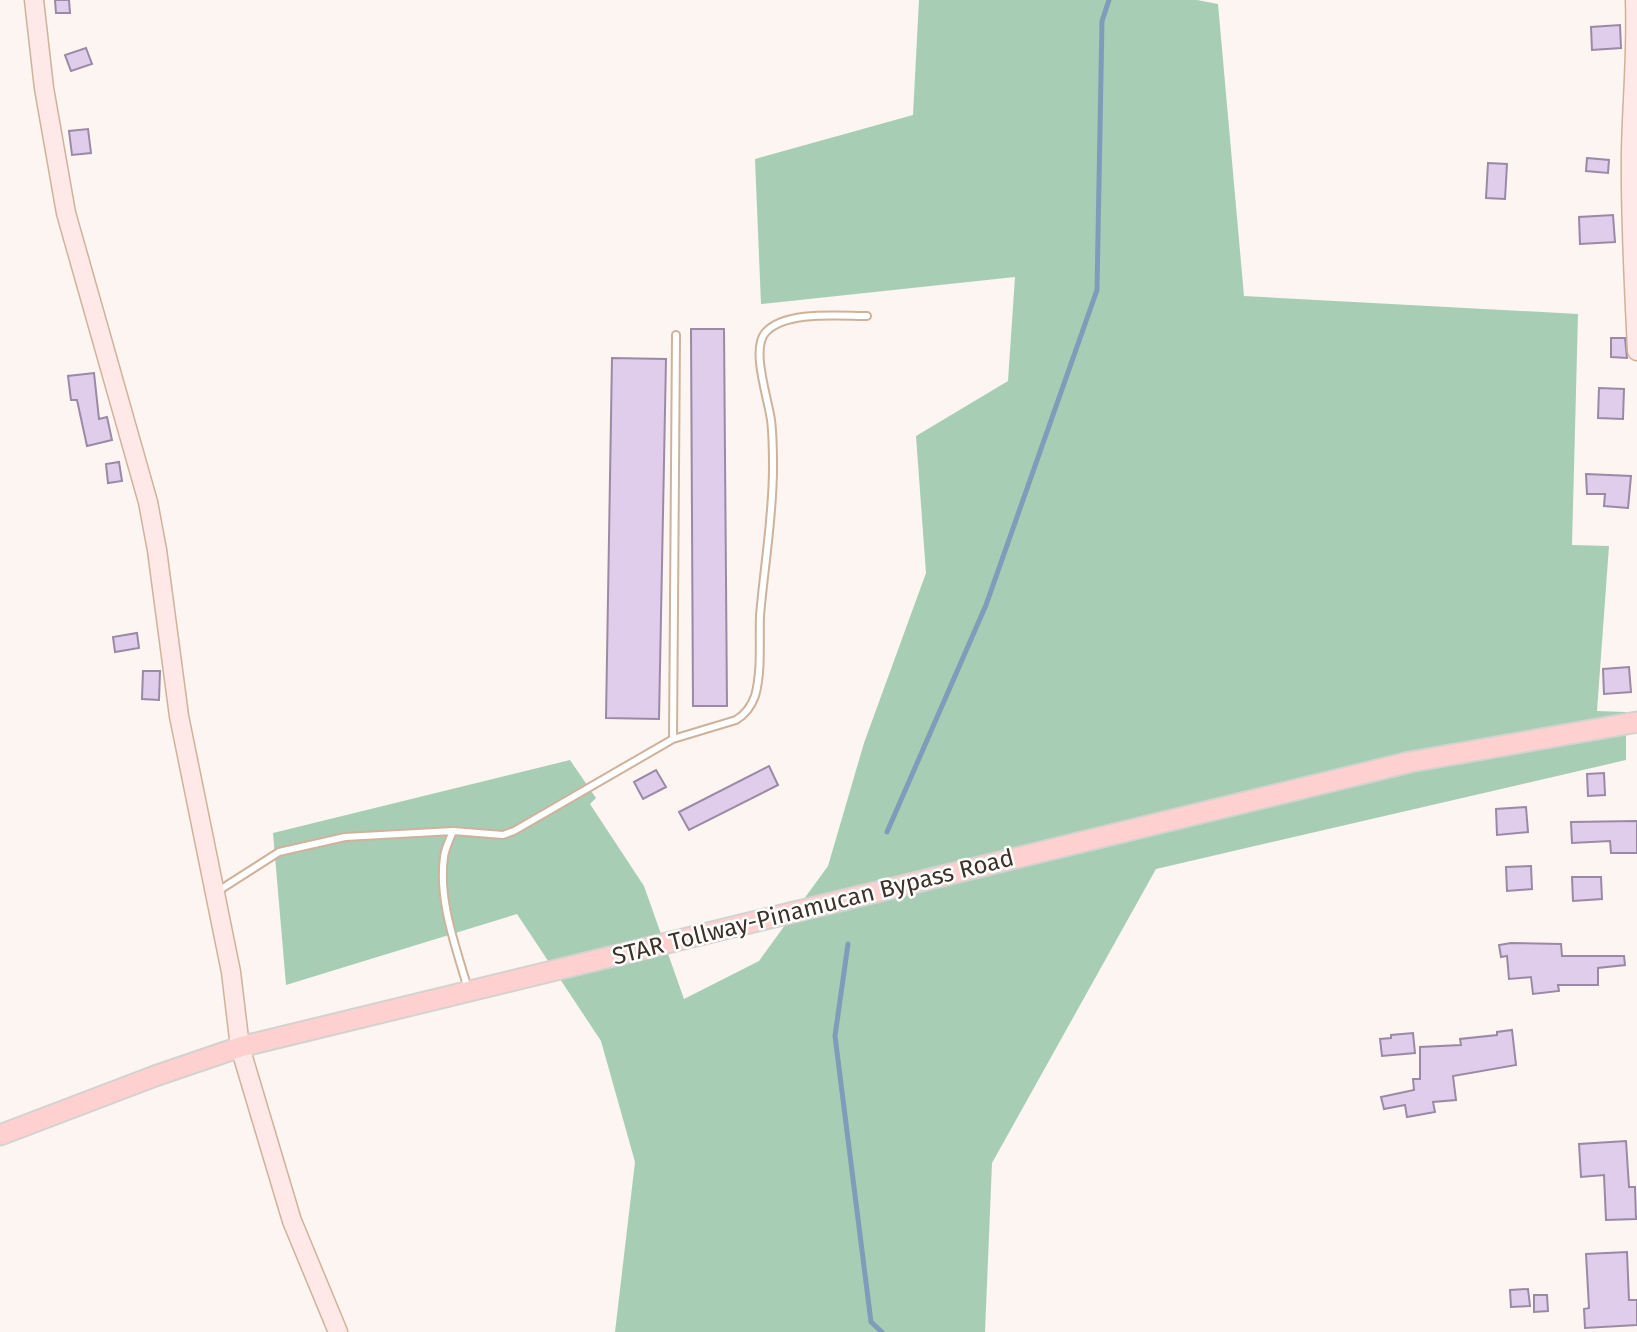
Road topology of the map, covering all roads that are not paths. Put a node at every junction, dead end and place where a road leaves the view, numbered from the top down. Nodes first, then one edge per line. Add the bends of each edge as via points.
1 (34, 0) edge
2 (1635, 0) edge
3 (867, 316) dead end
4 (676, 335) dead end
5 (1637, 351) edge
6 (1637, 722) edge
7 (673, 739) junction
8 (453, 831) junction
9 (214, 894) junction
10 (468, 991) junction
11 (240, 1048) junction
12 (0, 1135) edge
13 (338, 1332) edge

1 - 9 street via 66,213 148,502 179,716
2 - 5 street via 1631,163
3 - 7 lane via 798,317 775,325 763,336 759,353 771,422 773,468 757,685 744,716
4 - 7 lane
6 - 10 main road, STAR Tollway-Pinamucan Bypass Road via 1410,762
7 - 8 lane via 514,831 503,835
8 - 9 lane via 345,837 279,852
8 - 10 lane via 444,855 443,882
9 - 11 street via 231,972
10 - 11 main road, STAR Tollway-Pinamucan Bypass Road
11 - 12 main road, STAR Tollway-Pinamucan Bypass Road
11 - 13 street via 292,1221

